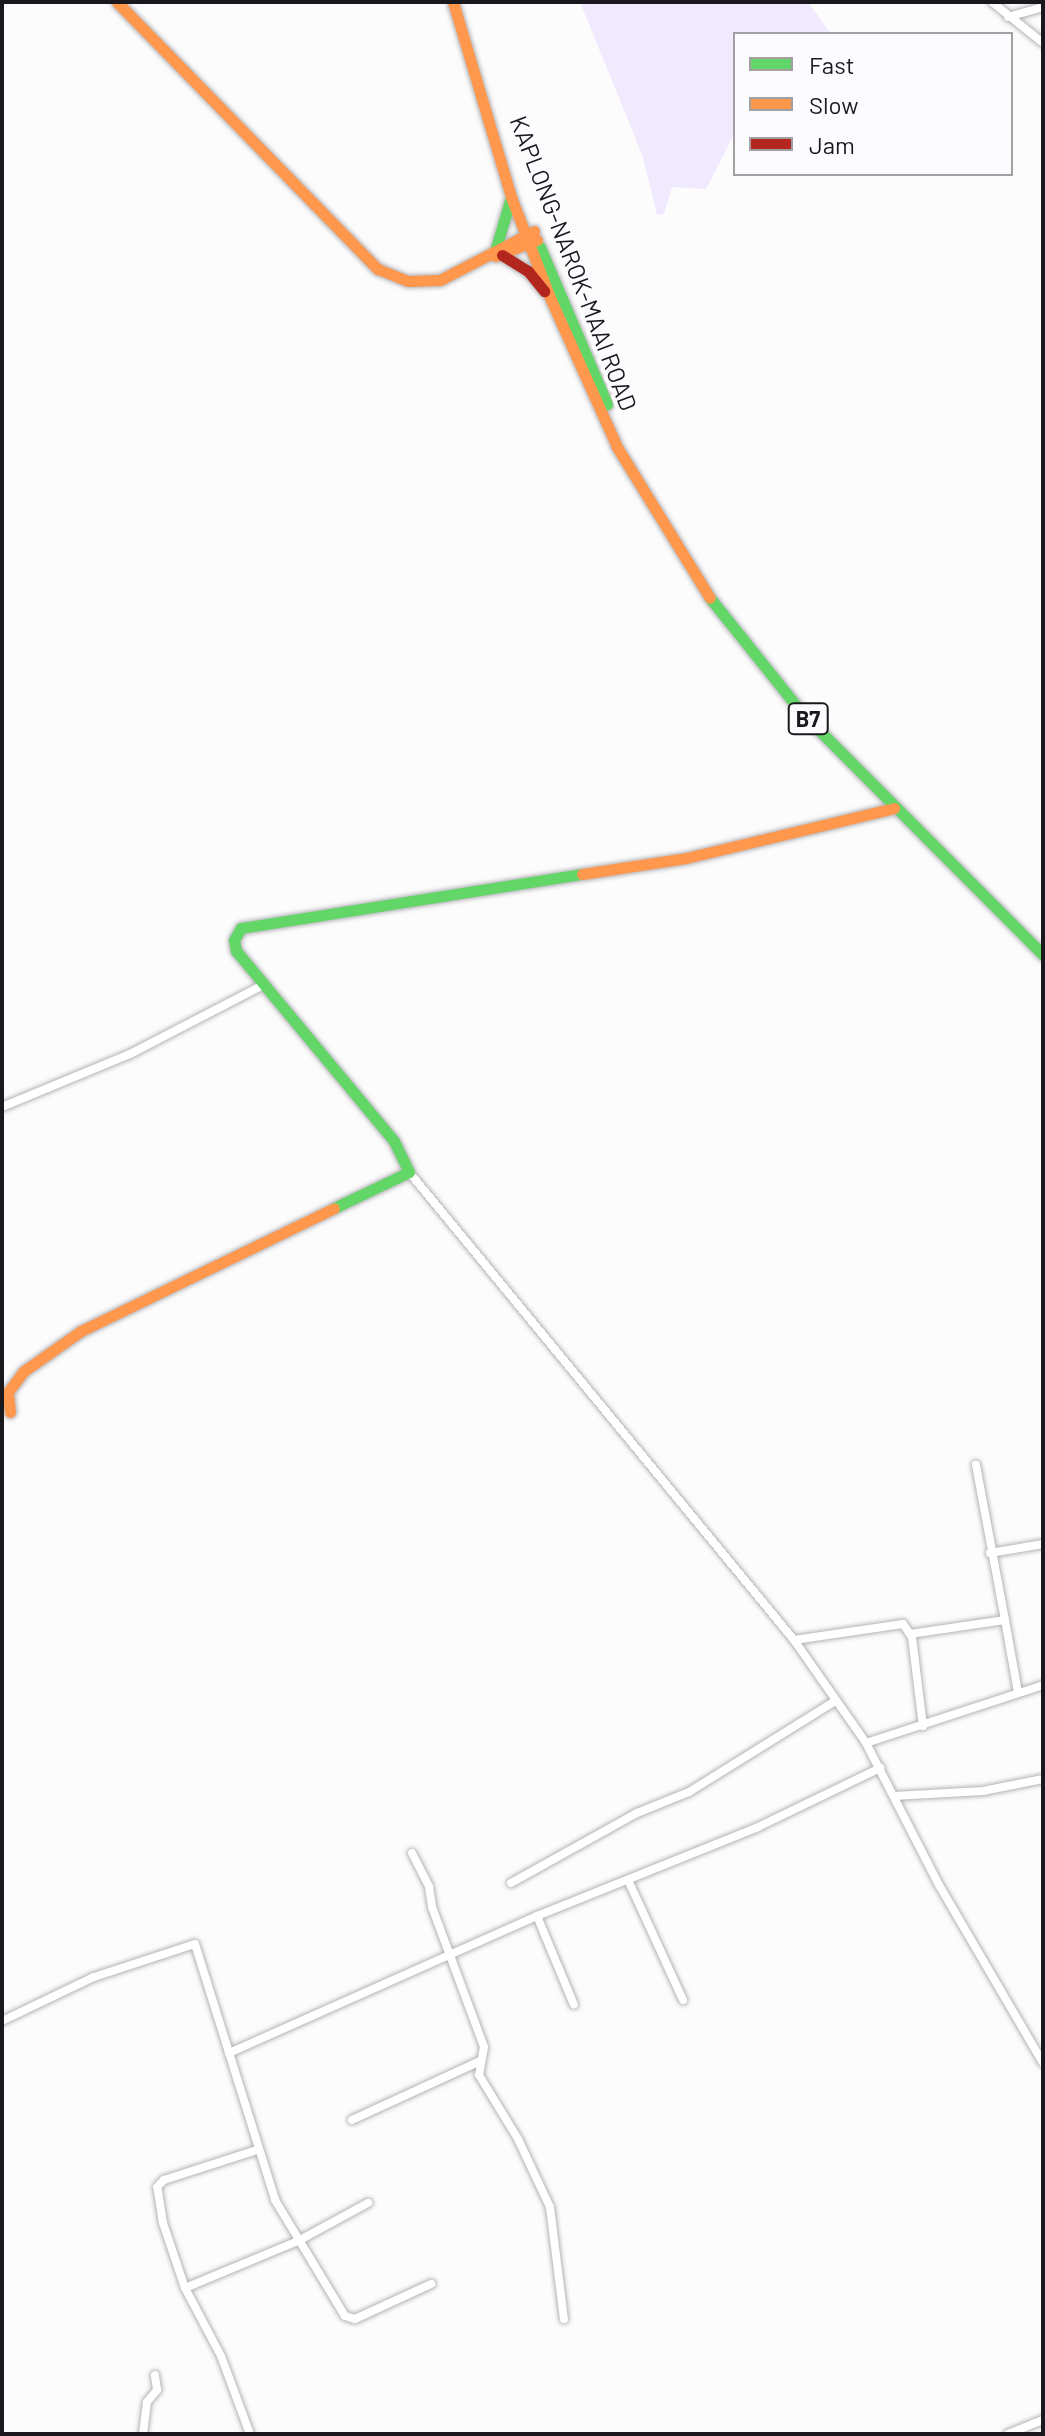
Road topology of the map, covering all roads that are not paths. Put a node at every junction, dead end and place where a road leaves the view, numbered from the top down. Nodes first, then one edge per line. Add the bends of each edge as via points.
1 (453, 2) edge
2 (462, 2) edge
3 (992, 2) edge
4 (121, 4) edge
5 (1043, 7) edge
6 (1008, 17) junction
7 (1043, 43) edge
8 (511, 197) junction
9 (531, 237) junction
10 (499, 252) junction
11 (551, 300) junction
12 (617, 447) junction
13 (894, 808) junction
14 (1043, 955) edge
15 (263, 985) junction
16 (2, 1107) edge
17 (409, 1172) junction
18 (10, 1412) dead end
19 (976, 1465) dead end
20 (1043, 1544) edge
21 (990, 1553) junction
22 (1005, 1620) junction
23 (910, 1634) junction
24 (794, 1640) junction
25 (1043, 1685) edge
26 (1018, 1692) junction
27 (835, 1701) junction
28 (923, 1726) junction
29 (866, 1743) junction
30 (880, 1768) junction
31 (1043, 1779) edge
32 (894, 1796) junction
33 (412, 1853) dead end
34 (629, 1882) junction
35 (511, 1883) dead end
36 (537, 1916) junction
37 (450, 1956) junction
38 (683, 2000) dead end
39 (574, 2005) dead end
40 (2, 2021) edge
41 (229, 2053) junction
42 (478, 2062) junction
43 (1043, 2063) edge
44 (352, 2120) dead end
45 (257, 2150) junction
46 (368, 2203) dead end
47 (298, 2241) junction
48 (431, 2284) dead end
49 (185, 2288) junction
50 (564, 2319) dead end
51 (155, 2375) dead end
52 (1043, 2420) edge
53 (143, 2434) edge
54 (250, 2434) edge
55 (1008, 2434) edge

1 - 8 main road, KAPLONG-NAROK-MAAI ROAD / B7
2 - 9 main road, KAPLONG-NAROK-MAAI ROAD / B7
3 - 6 street
4 - 10 main road via 378,269 408,281 440,280
5 - 6 street
6 - 7 street
8 - 9 main road, KAPLONG-NAROK-MAAI ROAD / B7
8 - 10 main road
9 - 10 main road
9 - 11 main road, KAPLONG-NAROK-MAAI ROAD / B7
9 - 12 main road, KAPLONG-NAROK-MAAI ROAD / B7 via 614,419
10 - 11 main road via 528,271
11 - 12 main road, KAPLONG-NAROK-MAAI ROAD / B7
12 - 13 main road, KAPLONG-NAROK-MAAI ROAD / B7 via 729,625 803,714
13 - 14 main road, KAPLONG-NAROK-MAAI ROAD / B7
13 - 15 main road via 686,858 251,922 237,932 234,946
15 - 16 street via 130,1054
15 - 17 main road via 394,1141
17 - 18 main road via 81,1331 24,1371 8,1392
17 - 24 street
19 - 21 street
20 - 21 street
21 - 22 street
22 - 23 street
22 - 26 street
23 - 24 street via 894,1623
23 - 28 street
24 - 27 street
25 - 26 street
26 - 28 street
27 - 29 street
27 - 35 street via 689,1792 637,1813
28 - 29 street
29 - 30 street
30 - 32 street
30 - 34 street
31 - 32 street via 983,1791
32 - 43 street
33 - 37 street via 429,1887
34 - 36 street
34 - 38 street
36 - 37 street
36 - 39 street
37 - 41 street
37 - 42 street via 484,2047
40 - 41 street via 94,1977 189,1943 195,1944 207,1975
41 - 45 street
42 - 44 street
42 - 50 street via 479,2075 550,2207
45 - 47 street via 275,2200
45 - 49 street via 164,2180 157,2187
46 - 47 street
47 - 48 street via 345,2316 355,2319
47 - 49 street
49 - 54 street via 221,2356
51 - 53 street via 157,2390 147,2402
52 - 55 street

